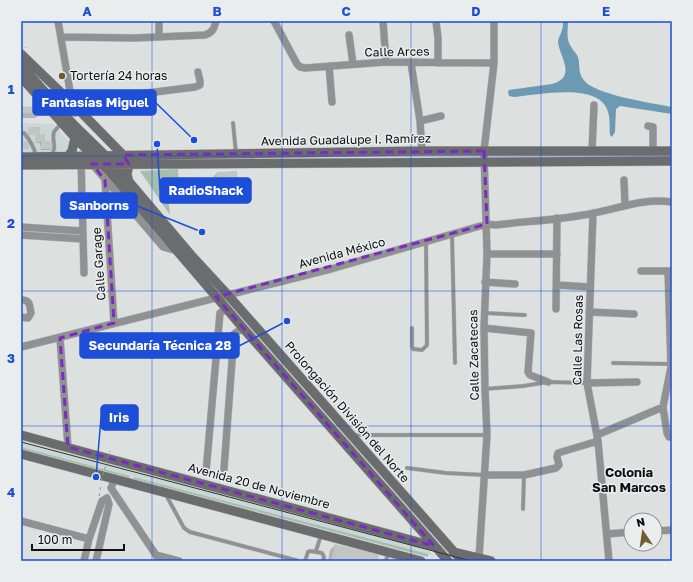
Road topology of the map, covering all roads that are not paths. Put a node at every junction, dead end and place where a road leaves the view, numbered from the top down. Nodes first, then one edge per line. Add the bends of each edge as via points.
1 (58, 21) edge
2 (159, 21) edge
3 (216, 21) edge
4 (274, 21) edge
5 (383, 21) edge
6 (436, 21) edge
7 (494, 21) edge
8 (349, 35) dead end
9 (61, 37) junction
10 (159, 37) junction
11 (21, 54) edge
12 (21, 60) edge
13 (386, 62) junction
14 (411, 63) junction
15 (438, 63) junction
16 (494, 63) junction
17 (353, 64) junction
18 (21, 65) edge
19 (329, 66) junction
20 (198, 72) dead end
21 (21, 78) edge
22 (332, 102) dead end
23 (594, 105) dead end
24 (75, 107) junction
25 (441, 116) dead end
26 (420, 121) junction
27 (62, 123) junction
28 (233, 123) dead end
29 (648, 126) dead end
30 (21, 133) edge
31 (75, 138) junction
32 (422, 151) junction
33 (484, 151) junction
34 (592, 151) junction
35 (672, 151) edge
36 (653, 152) junction
37 (236, 154) junction
38 (50, 156) junction
39 (68, 156) junction
40 (21, 157) edge
41 (37, 157) junction
42 (81, 160) junction
43 (98, 160) junction
44 (121, 161) junction
45 (672, 161) edge
46 (484, 162) junction
47 (21, 165) edge
48 (105, 180) junction
49 (624, 180) dead end
50 (129, 183) junction
51 (672, 202) edge
52 (625, 205) junction
53 (594, 213) junction
54 (557, 218) junction
55 (487, 224) junction
56 (21, 226) edge
57 (82, 231) junction
58 (452, 234) junction
59 (21, 235) edge
60 (83, 239) junction
61 (426, 241) junction
62 (177, 251) junction
63 (487, 254) junction
64 (557, 254) junction
65 (190, 255) junction
66 (641, 271) dead end
67 (670, 271) edge
68 (84, 273) dead end
69 (485, 282) junction
70 (515, 284) dead end
71 (557, 285) junction
72 (590, 287) junction
73 (227, 294) junction
74 (216, 297) junction
75 (21, 300) edge
76 (226, 309) junction
77 (556, 309) dead end
78 (485, 312) junction
79 (589, 312) junction
80 (634, 314) dead end
81 (525, 315) dead end
82 (21, 317) edge
83 (114, 323) junction
84 (242, 328) junction
85 (412, 328) dead end
86 (484, 328) junction
87 (60, 338) junction
88 (21, 347) edge
89 (455, 363) dead end
90 (613, 363) dead end
91 (671, 366) edge
92 (548, 382) junction
93 (637, 382) dead end
94 (587, 383) junction
95 (485, 389) junction
96 (663, 407) junction
97 (21, 434) edge
98 (352, 435) junction
99 (487, 435) junction
100 (670, 437) edge
101 (597, 438) junction
102 (68, 447) junction
103 (21, 454) edge
104 (407, 468) dead end
105 (224, 469) dead end
106 (206, 472) dead end
107 (486, 475) junction
108 (524, 475) junction
109 (114, 478) junction
110 (111, 488) junction
111 (164, 492) junction
112 (107, 498) junction
113 (523, 509) dead end
114 (21, 520) edge
115 (623, 533) edge
116 (607, 534) junction
117 (321, 535) junction
118 (90, 539) junction
119 (434, 546) junction
120 (316, 551) junction
121 (453, 552) junction
122 (387, 557) edge
123 (158, 558) edge
124 (479, 558) junction
125 (84, 561) edge
126 (96, 561) edge
127 (179, 561) edge
128 (299, 561) edge
129 (305, 561) edge
130 (324, 561) edge
131 (420, 561) edge
132 (448, 561) edge
133 (462, 561) edge
134 (490, 561) edge
135 (609, 561) edge

1 - 9 street
2 - 10 street
3 - 10 street via 214,30 205,35
4 - 19 street, Calle Arces via 300,67
5 - 13 street
6 - 15 street
7 - 16 street, Calle Zacatecas
8 - 17 street
9 - 10 street
9 - 24 street
11 - 24 main road
12 - 24 main road
13 - 14 street, Calle Arces
13 - 17 street, Calle Arces
14 - 15 street, Calle Arces
14 - 26 street
15 - 16 street, Calle Arces
16 - 33 street, Calle Zacatecas
17 - 19 street, Calle Arces
18 - 43 main road, Prolongación División del Norte via 73,124
19 - 22 street
20 - 24 street via 200,85 195,87
21 - 27 main road, Prolongación División del Norte
23 - 34 street
24 - 44 main road, Prolongación División del Norte
25 - 26 street
26 - 32 street
27 - 31 main road, Prolongación División del Norte
27 - 38 lane via 53,134 55,147
28 - 37 lane
29 - 36 street via 653,127
30 - 41 lane via 24,133 34,146
31 - 39 main road
31 - 43 main road, Prolongación División del Norte
32 - 33 main road, Avenida Guadalupe I. Ramírez
32 - 37 main road, Avenida Guadalupe I. Ramírez
33 - 34 main road, Avenida Guadalupe I. Ramírez
33 - 46 street, Calle Zacatecas
34 - 36 main road, Avenida Guadalupe I. Ramírez
35 - 36 main road, Avenida Guadalupe I. Ramírez
37 - 44 main road, Avenida Guadalupe I. Ramírez
38 - 39 main road, Avenida Guadalupe I. Ramírez
38 - 41 main road, Avenida Guadalupe I. Ramírez
39 - 42 main road, Avenida Guadalupe I. Ramírez
40 - 41 main road, Avenida Guadalupe I. Ramírez
42 - 43 main road, Avenida Guadalupe I. Ramírez
42 - 47 main road, Avenida Guadalupe I. Ramírez
42 - 57 street
43 - 44 main road, Avenida Guadalupe I. Ramírez
43 - 48 street
43 - 62 main road, Prolongación División del Norte
44 - 46 main road, Avenida Guadalupe I. Ramírez
44 - 50 main road, Prolongación División del Norte
44 - 50 main road
45 - 46 main road, Avenida Guadalupe I. Ramírez
46 - 55 street, Calle Zacatecas
48 - 62 street via 163,247
48 - 83 street, Calle Garage
49 - 52 street
50 - 65 main road, Prolongación División del Norte
51 - 52 street, Avenida México via 648,201
52 - 53 street, Avenida México
53 - 54 street, Avenida México
53 - 72 street, Calle Las Rosas
54 - 55 street, Avenida México
54 - 64 street
55 - 58 street, Avenida México
55 - 63 street, Calle Zacatecas
56 - 57 street
57 - 60 street
58 - 61 street, Avenida México
58 - 89 lane
59 - 60 street
60 - 68 street
61 - 73 street, Avenida México via 331,269
61 - 85 lane via 427,345 422,350 413,349
62 - 65 street
62 - 74 main road, Prolongación División del Norte
63 - 64 street
63 - 69 street, Calle Zacatecas
64 - 71 street
65 - 73 main road, Prolongación División del Norte
66 - 67 street
67 - 91 street
69 - 70 street
69 - 78 street, Calle Zacatecas
71 - 72 street
71 - 77 street
72 - 79 street, Calle Las Rosas
73 - 74 street, Avenida México
73 - 98 main road, Prolongación División del Norte
74 - 76 main road, Prolongación División del Norte
74 - 83 street, Avenida México
75 - 82 street via 27,300 31,313 28,318
76 - 84 main road, Prolongación División del Norte
76 - 106 street via 220,313
78 - 81 lane
78 - 86 street, Calle Zacatecas
79 - 80 street
79 - 94 street, Calle Las Rosas
83 - 87 street, Avenida México
84 - 105 street via 234,334
84 - 119 main road, Prolongación División del Norte
86 - 92 street via 530,333 528,372
86 - 95 street, Calle Zacatecas
87 - 88 street, Avenida México
87 - 102 street
90 - 91 lane
91 - 96 street
92 - 94 lane
92 - 95 lane
93 - 94 street
94 - 101 street, Calle Las Rosas
95 - 99 street, Calle Zacatecas
96 - 100 street via 667,433
96 - 101 street
97 - 102 main road, Avenida 20 de Noviembre
98 - 99 lane
98 - 121 main road, Prolongación División del Norte
99 - 107 street, Calle Zacatecas
101 - 108 street via 558,453 559,465 556,468
101 - 116 street, Calle Las Rosas
102 - 119 main road, Avenida 20 de Noviembre
103 - 109 main road
104 - 107 lane
107 - 108 street
107 - 124 street, Calle Zacatecas
108 - 113 lane
109 - 110 street
109 - 111 main road
110 - 112 street
110 - 123 street
111 - 117 main road
111 - 128 lane via 184,528 190,532
112 - 118 street via 102,501
112 - 126 street via 109,504
114 - 118 street
115 - 116 street
116 - 135 street, Calle Las Rosas
117 - 120 lane
117 - 122 main road
118 - 125 street
119 - 121 main road, Avenida 20 de Noviembre
119 - 132 main road, Prolongación División del Norte
120 - 129 lane via 308,552
120 - 130 lane via 324,555
121 - 124 main road, Avenida 20 de Noviembre
121 - 133 main road, Prolongación División del Norte
122 - 131 main road
123 - 127 street
124 - 134 main road, Avenida 20 de Noviembre

